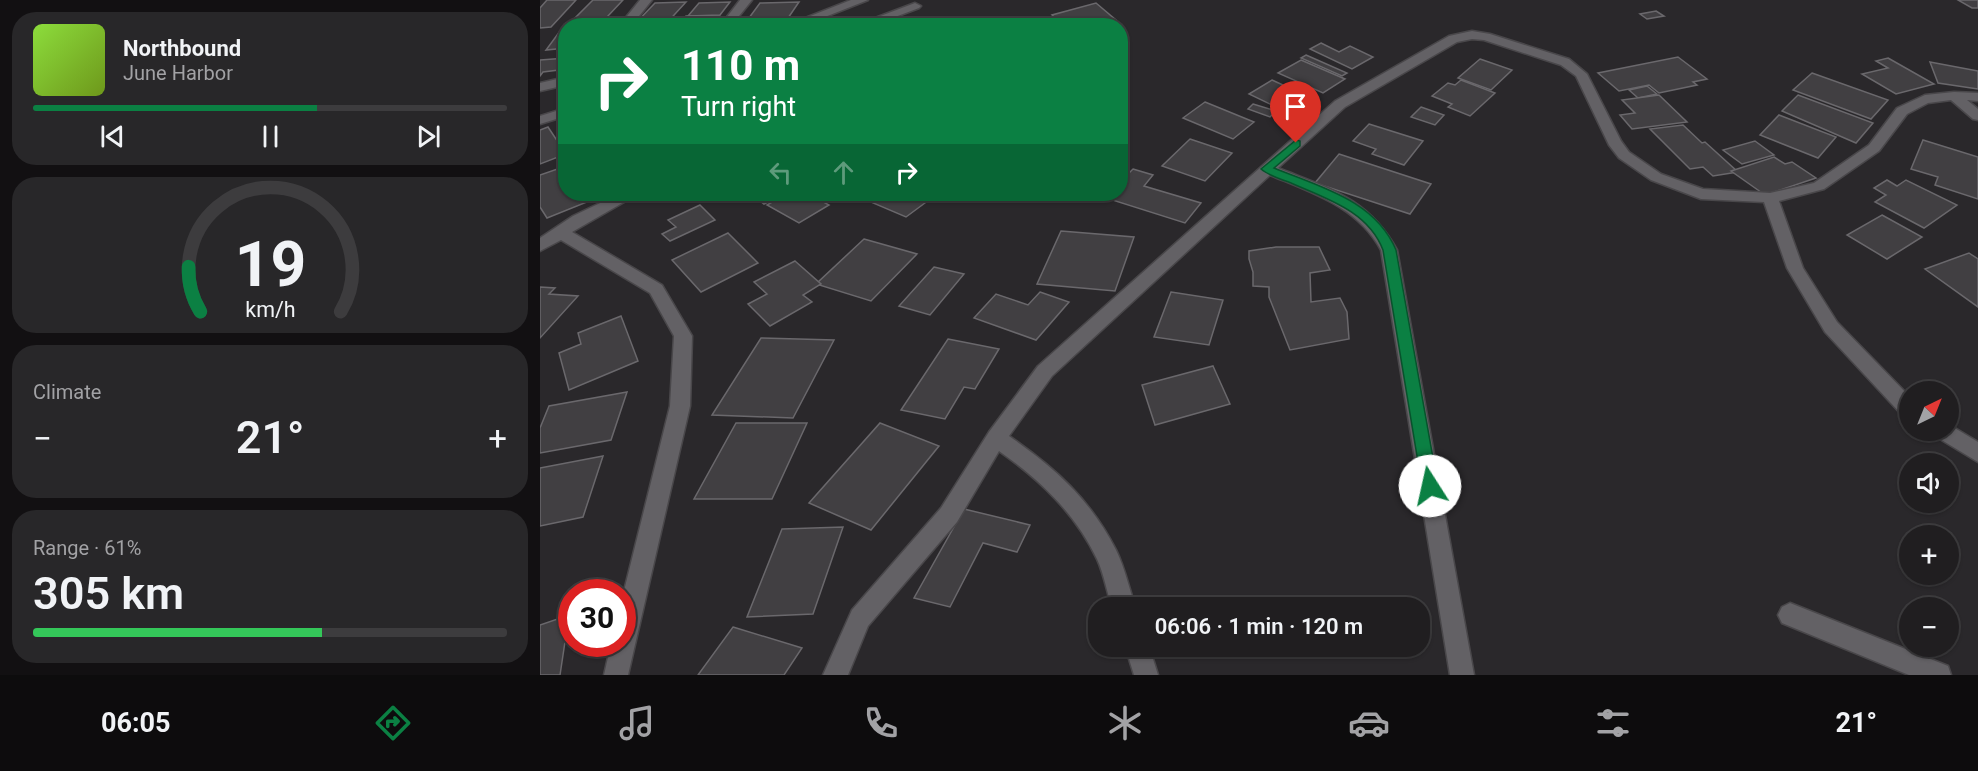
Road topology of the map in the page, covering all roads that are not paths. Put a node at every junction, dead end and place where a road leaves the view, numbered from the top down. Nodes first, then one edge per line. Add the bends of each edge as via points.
1 (646, 0) edge
2 (746, 0) edge
3 (862, 0) edge
4 (915, 6) dead end
5 (631, 18) edge
6 (731, 18) edge
7 (812, 18) edge
8 (881, 18) edge
9 (558, 83) edge
10 (540, 87) edge
11 (1954, 96) junction
12 (1978, 97) edge
13 (558, 114) edge
14 (1978, 116) edge
15 (540, 120) edge
16 (1267, 169) junction
17 (1770, 198) junction
18 (616, 201) edge
19 (560, 232) junction
20 (540, 246) edge
21 (1899, 398) edge
22 (996, 438) junction
23 (1959, 441) edge
24 (1978, 453) edge
25 (1120, 597) edge
26 (1790, 615) dead end
27 (1140, 657) edge
28 (616, 675) edge
29 (835, 675) edge
30 (1146, 675) edge
31 (1462, 675) edge
32 (1939, 675) edge

1 - 5 street
2 - 6 street
3 - 7 street
4 - 8 street
9 - 10 street
11 - 12 street
11 - 14 street
11 - 17 street via 1925,99 1902,111 1874,148 1819,186
13 - 15 street
16 - 17 street via 1340,104 1453,39 1472,35 1554,57 1574,68 1586,81 1614,142 1624,155 1656,177 1701,194
16 - 22 street via 1045,371
16 - 31 street via 1347,203 1362,212 1384,236
17 - 21 street via 1794,268 1831,327
18 - 19 street
19 - 20 street
19 - 28 street via 656,289 683,336 680,406
22 - 25 street via 1039,468 1077,507 1107,556
22 - 29 street via 949,515 860,618
23 - 24 street
26 - 32 street
27 - 30 street

